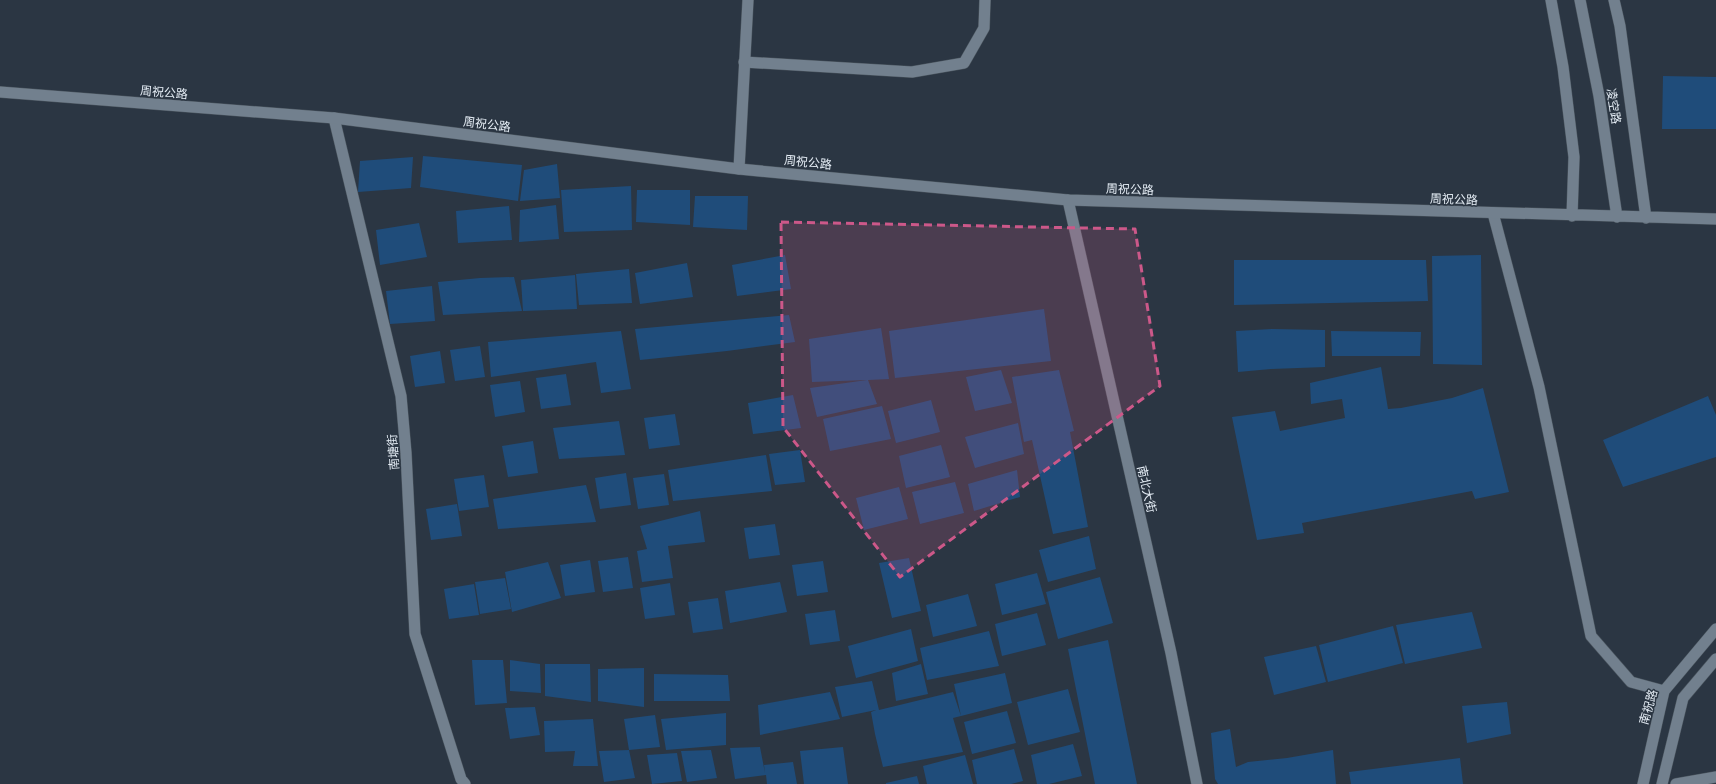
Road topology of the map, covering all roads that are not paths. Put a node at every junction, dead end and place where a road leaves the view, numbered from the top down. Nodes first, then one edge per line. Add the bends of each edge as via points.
1 (748, 0) edge
2 (985, 0) edge
3 (1551, 0) edge
4 (1580, 0) edge
5 (1614, 0) edge
6 (744, 62) junction
7 (0, 92) edge
8 (334, 118) junction
9 (739, 168) junction
10 (1068, 200) junction
11 (1493, 213) junction
12 (1572, 216) junction
13 (1617, 217) junction
14 (1646, 218) junction
15 (1716, 219) edge
16 (1716, 629) edge
17 (1716, 659) edge
18 (1664, 691) junction
19 (1716, 777) edge
20 (465, 784) edge
21 (1197, 784) edge
22 (1643, 784) edge
23 (1662, 784) edge
24 (1676, 784) edge

1 - 6 street
2 - 6 street via 984,28 964,63 912,72
3 - 12 street via 1563,67 1574,157
4 - 13 street, 凌空路 via 1599,96
5 - 14 street, 凌空路 via 1620,26
6 - 9 street
7 - 8 street, 周祝公路
8 - 9 street, 周祝公路
8 - 20 street, 南塘街 via 401,396 414,634 461,779
9 - 10 street, 周祝公路
10 - 11 street, 周祝公路
10 - 21 street, 南北大街 via 1171,653
11 - 12 street, 周祝公路
11 - 18 street via 1539,387 1591,636 1631,682
12 - 13 street, 周祝公路
13 - 14 street, 周祝公路
14 - 15 street
16 - 18 street, 南祝路
17 - 23 street via 1683,698
18 - 22 street, 南祝路
19 - 24 street

